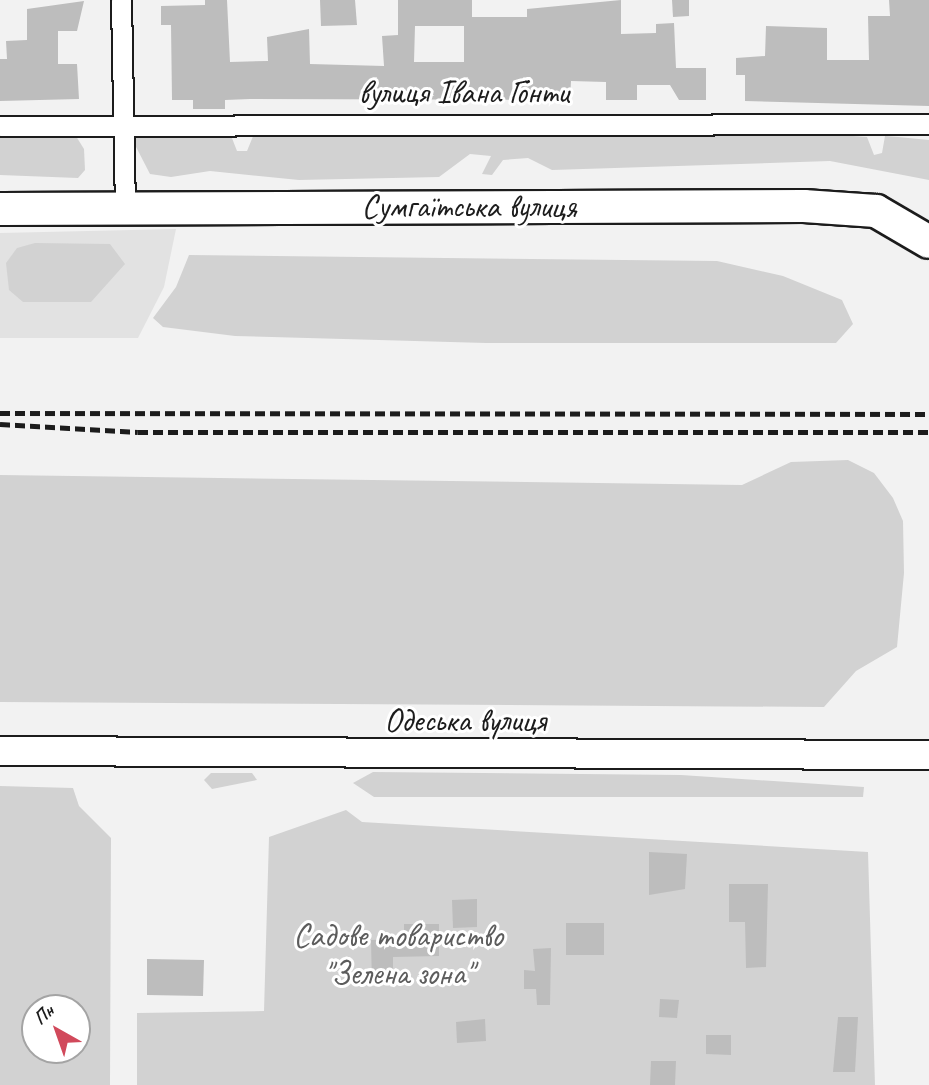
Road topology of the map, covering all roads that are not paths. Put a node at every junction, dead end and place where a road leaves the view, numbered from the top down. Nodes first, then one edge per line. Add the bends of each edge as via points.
1 (121, 0) edge
2 (929, 124) edge
3 (123, 125) junction
4 (0, 126) edge
5 (125, 207) junction
6 (0, 209) edge
7 (929, 242) edge
8 (0, 751) edge
9 (929, 755) edge

1 - 3 street
2 - 3 street, вулиця Івана Гонти
3 - 4 street, вулиця Івана Гонти
3 - 5 street
5 - 6 main road, Сумгаїтська вулиця
5 - 7 main road, Сумгаїтська вулиця via 833,207 891,216
8 - 9 main road, Одеська вулиця

